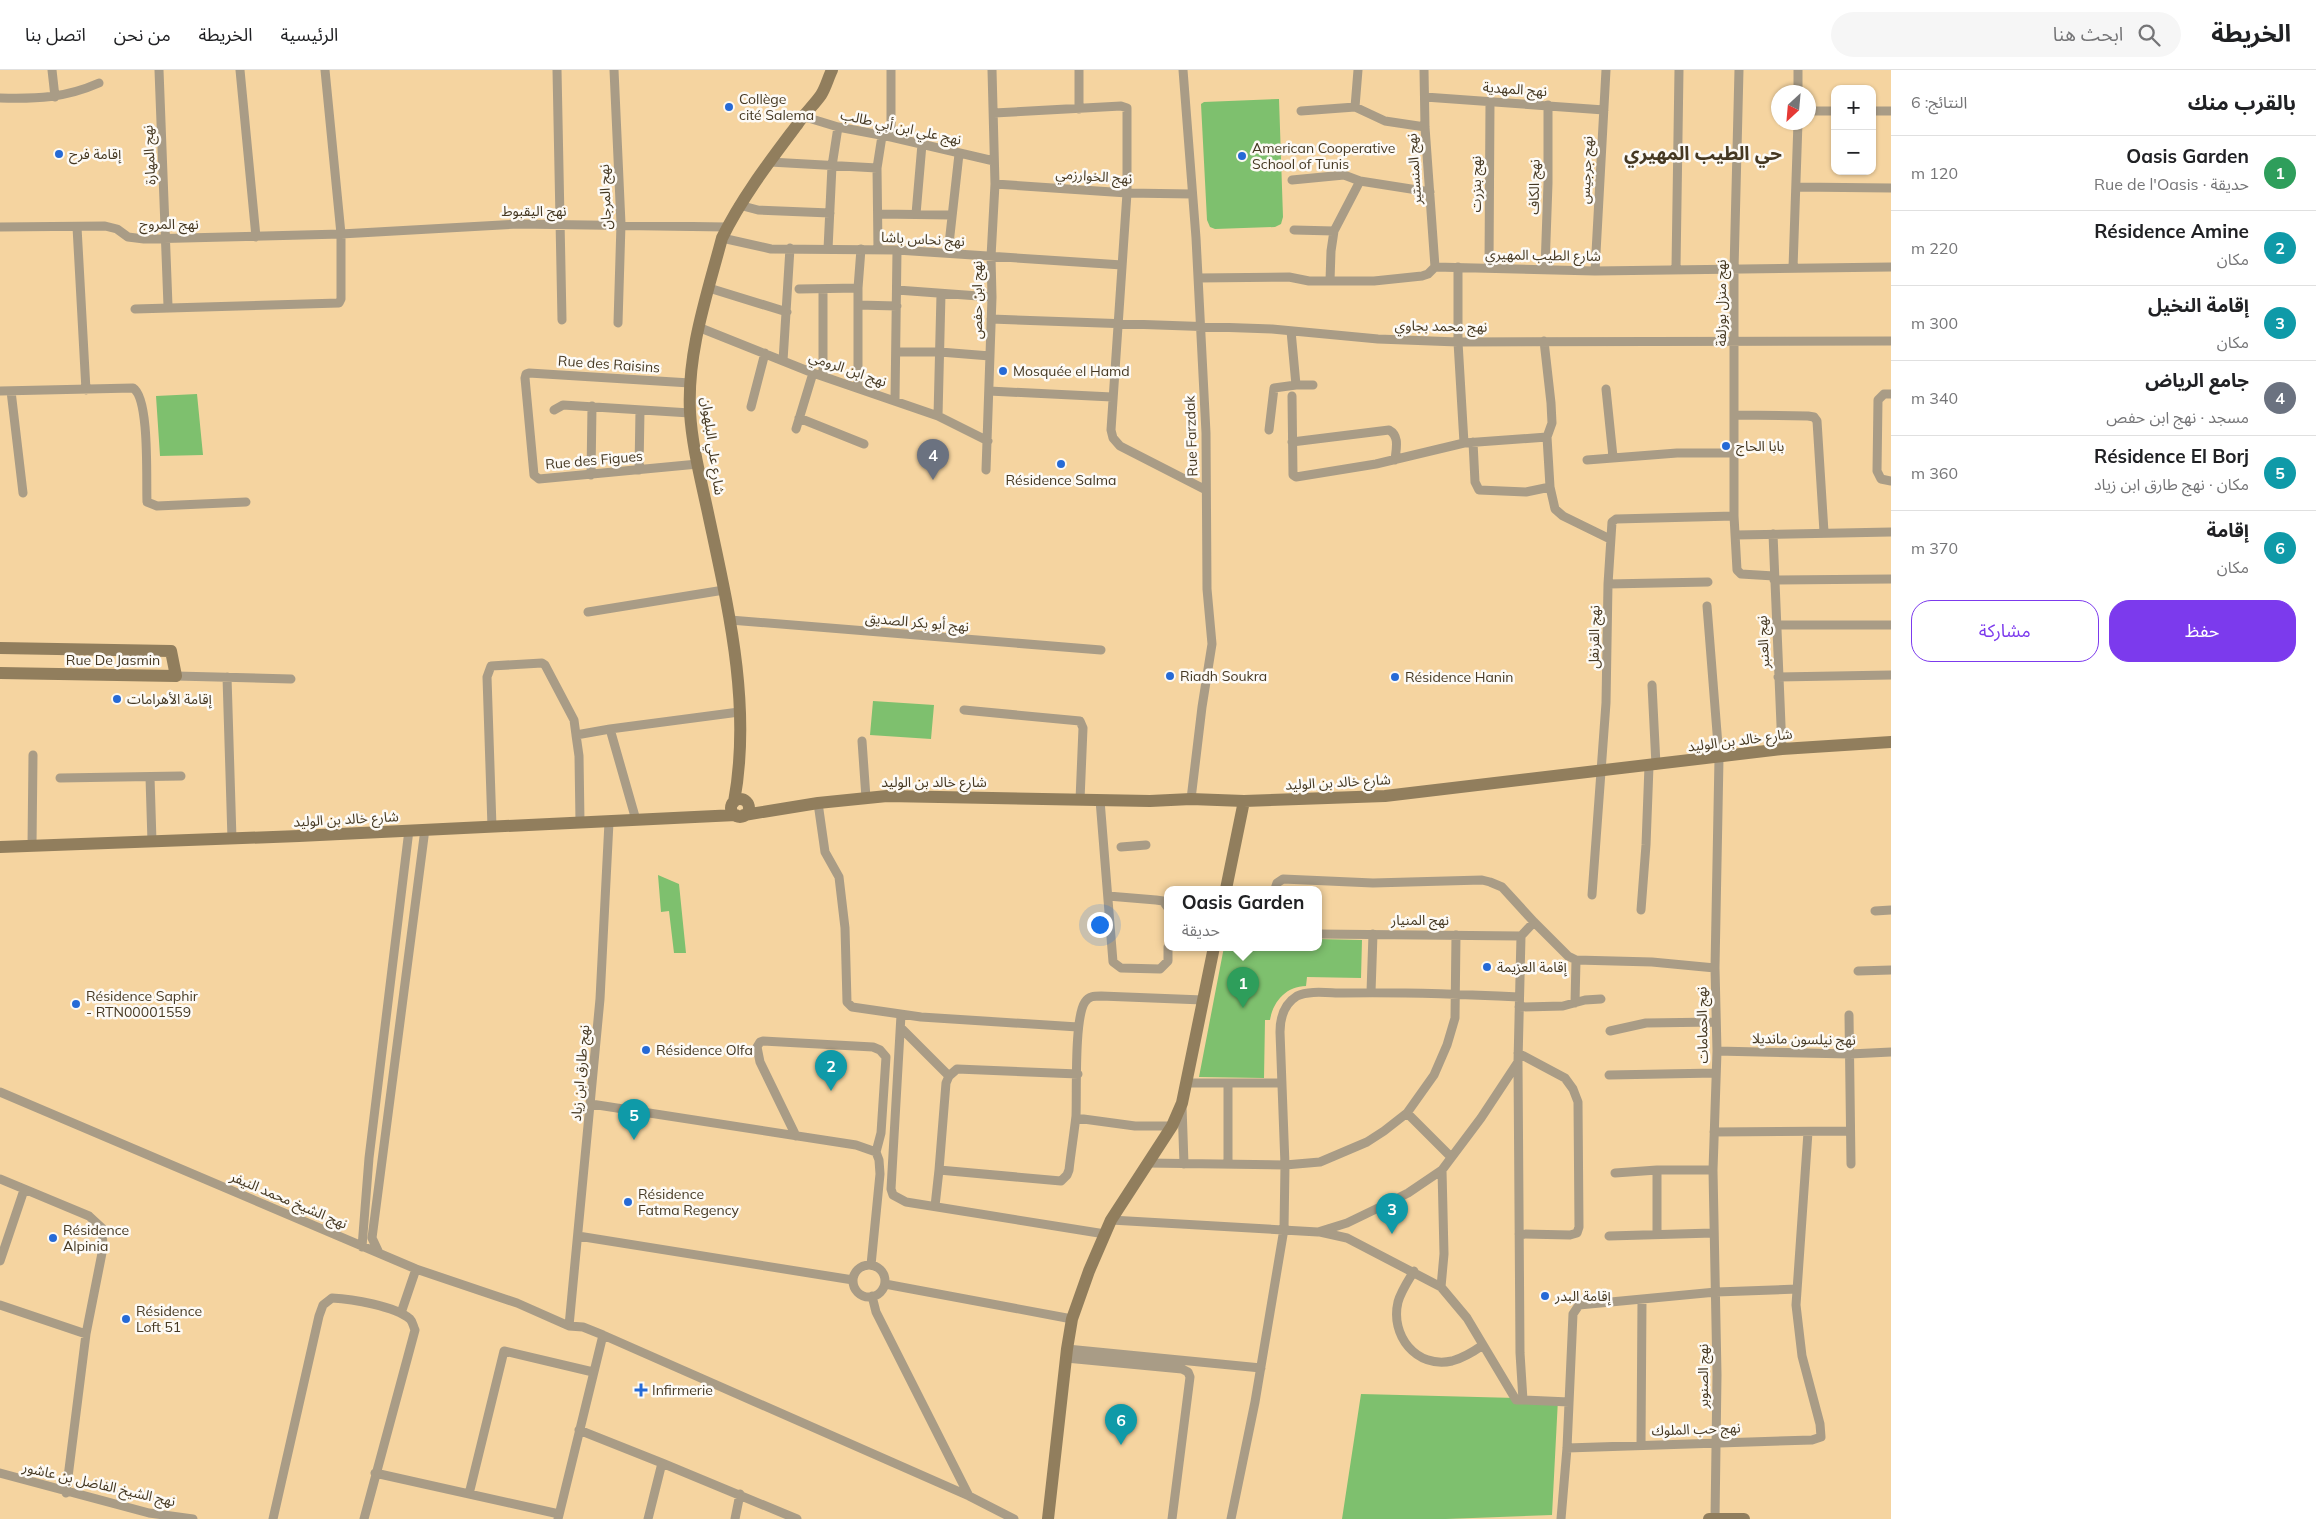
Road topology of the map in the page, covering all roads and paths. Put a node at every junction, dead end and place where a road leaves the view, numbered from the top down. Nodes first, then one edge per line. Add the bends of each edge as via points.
1 (52, 70) edge
2 (159, 70) edge
3 (240, 70) edge
4 (325, 70) edge
5 (558, 70) edge
6 (614, 70) edge
7 (832, 70) edge
8 (891, 70) edge
9 (992, 70) edge
10 (1079, 70) edge
11 (1183, 70) edge
12 (1358, 70) edge
13 (1424, 70) edge
14 (1606, 70) edge
15 (1679, 70) edge
16 (1739, 70) edge
17 (1798, 70) edge
18 (99, 83) dead end
19 (1798, 85) edge
20 (55, 97) junction
21 (1425, 97) junction
22 (0, 98) edge
23 (1490, 102) junction
24 (1548, 105) junction
25 (1355, 107) junction
26 (1079, 109) junction
27 (1604, 110) junction
28 (1301, 111) dead end
29 (1816, 111) edge
30 (1831, 111) edge
31 (1876, 111) edge
32 (1891, 111) edge
33 (994, 113) junction
34 (802, 116) junction
35 (838, 127) junction
36 (1425, 127) junction
37 (1798, 130) edge
38 (887, 136) junction
39 (922, 144) junction
40 (959, 154) junction
41 (994, 161) junction
42 (770, 162) junction
43 (832, 166) junction
44 (877, 168) junction
45 (1292, 180) dead end
46 (1360, 181) junction
47 (995, 184) junction
48 (1796, 187) junction
49 (1891, 188) edge
50 (1127, 192) junction
51 (1430, 192) junction
52 (1192, 194) junction
53 (739, 206) junction
54 (830, 213) junction
55 (879, 214) junction
56 (916, 214) junction
57 (952, 215) junction
58 (562, 224) junction
59 (621, 224) junction
60 (77, 227) junction
61 (0, 228) edge
62 (1294, 230) dead end
63 (1334, 231) junction
64 (725, 232) junction
65 (341, 234) junction
66 (256, 237) junction
67 (167, 238) junction
68 (790, 248) junction
69 (828, 249) junction
70 (861, 249) junction
71 (878, 250) junction
72 (898, 250) junction
73 (948, 253) junction
74 (991, 257) junction
75 (1122, 265) junction
76 (1435, 267) junction
77 (1458, 267) junction
78 (1489, 267) junction
79 (1891, 267) edge
80 (1676, 268) junction
81 (1793, 268) junction
82 (1545, 269) junction
83 (1734, 270) junction
84 (1595, 271) junction
85 (1198, 278) junction
86 (1330, 282) junction
87 (709, 288) junction
88 (858, 288) junction
89 (799, 289) dead end
90 (823, 290) junction
91 (897, 290) junction
92 (941, 294) junction
93 (992, 297) junction
94 (168, 306) junction
95 (858, 306) junction
96 (897, 306) junction
97 (135, 309) dead end
98 (787, 312) junction
99 (991, 319) junction
100 (562, 320) dead end
101 (618, 323) dead end
102 (1117, 325) junction
103 (698, 326) junction
104 (1200, 327) junction
105 (1292, 331) junction
106 (1544, 340) junction
107 (1735, 340) junction
108 (1891, 341) edge
109 (1458, 342) junction
110 (896, 352) junction
111 (940, 352) junction
112 (765, 353) junction
113 (990, 356) junction
114 (783, 360) junction
115 (813, 373) junction
116 (526, 374) joint
117 (823, 375) junction
118 (690, 383) junction
119 (1296, 385) junction
120 (1313, 385) dead end
121 (858, 386) junction
122 (1606, 389) dead end
123 (86, 390) junction
124 (0, 391) edge
125 (11, 391) junction
126 (989, 391) junction
127 (1891, 394) edge
128 (1292, 396) dead end
129 (1112, 397) junction
130 (895, 400) junction
131 (592, 406) junction
132 (750, 407) dead end
133 (554, 410) dead end
134 (640, 410) junction
135 (690, 413) junction
136 (1736, 415) junction
137 (938, 416) junction
138 (798, 418) junction
139 (796, 429) dead end
140 (1268, 430) dead end
141 (1547, 437) junction
142 (988, 441) junction
143 (1292, 442) junction
144 (1469, 442) junction
145 (864, 444) dead end
146 (1734, 453) junction
147 (1613, 458) junction
148 (1395, 460) junction
149 (1587, 460) dead end
150 (698, 464) junction
151 (639, 470) junction
152 (986, 470) dead end
153 (591, 476) junction
154 (1891, 481) edge
155 (1550, 487) junction
156 (1206, 490) junction
157 (23, 493) dead end
158 (246, 502) dead end
159 (1734, 516) junction
160 (1824, 532) junction
161 (1891, 532) edge
162 (1773, 534) junction
163 (1735, 535) junction
164 (1610, 539) junction
165 (1774, 578) junction
166 (1891, 579) edge
167 (1708, 582) dead end
168 (1608, 584) junction
169 (724, 590) junction
170 (1707, 606) dead end
171 (588, 612) dead end
172 (730, 620) junction
173 (1776, 625) junction
174 (1891, 625) edge
175 (0, 648) edge
176 (1101, 650) dead end
177 (0, 673) edge
178 (1891, 675) edge
179 (176, 676) junction
180 (227, 677) junction
181 (1778, 677) junction
182 (291, 679) dead end
183 (1652, 685) dead end
184 (964, 710) dead end
185 (739, 712) junction
186 (610, 729) junction
187 (576, 735) junction
188 (862, 741) dead end
189 (1891, 742) edge
190 (1782, 749) junction
191 (33, 755) dead end
192 (1719, 758) junction
193 (740, 764) junction
194 (1652, 766) junction
195 (1602, 770) junction
196 (181, 776) dead end
197 (150, 777) junction
198 (60, 778) dead end
199 (866, 798) junction
200 (1191, 799) junction
201 (1080, 800) junction
202 (1100, 800) junction
203 (1244, 801) junction
204 (734, 802) junction
205 (818, 803) junction
206 (744, 809) junction
207 (692, 817) junction
208 (636, 820) junction
209 (580, 822) junction
210 (609, 822) junction
211 (492, 826) junction
212 (425, 829) junction
213 (410, 830) junction
214 (232, 839) junction
215 (152, 842) junction
216 (1146, 845) dead end
217 (0, 846) edge
218 (32, 846) junction
219 (1121, 847) dead end
220 (1227, 886) edge
221 (1276, 886) edge
222 (1592, 895) dead end
223 (1108, 896) junction
224 (1164, 902) edge
225 (1641, 910) dead end
226 (1891, 910) edge
227 (1875, 911) dead end
228 (1534, 922) junction
229 (1322, 934) edge
230 (1373, 934) junction
231 (1456, 934) junction
232 (1521, 936) junction
233 (1168, 951) edge
234 (1213, 951) edge
235 (1576, 960) junction
236 (1715, 968) junction
237 (1891, 970) edge
238 (1858, 971) dead end
239 (1371, 992) junction
240 (1456, 994) junction
241 (1519, 997) junction
242 (1601, 999) dead end
243 (1203, 1000) junction
244 (1575, 1003) junction
245 (1519, 1007) junction
246 (901, 1015) junction
247 (1849, 1015) dead end
248 (1716, 1022) junction
249 (1078, 1027) junction
250 (901, 1028) junction
251 (1610, 1030) dead end
252 (1717, 1051) junction
253 (1891, 1052) edge
254 (1850, 1054) junction
255 (1518, 1057) junction
256 (1716, 1073) junction
257 (1078, 1074) junction
258 (1610, 1075) dead end
259 (949, 1076) junction
260 (1187, 1083) junction
261 (1228, 1083) junction
262 (1280, 1083) junction
263 (0, 1092) edge
264 (1182, 1103) junction
265 (591, 1104) junction
266 (1407, 1113) junction
267 (1076, 1118) junction
268 (1172, 1126) junction
269 (1850, 1131) junction
270 (1714, 1132) junction
271 (1808, 1132) junction
272 (796, 1136) junction
273 (876, 1152) junction
274 (1451, 1157) junction
275 (1147, 1164) junction
276 (1184, 1164) junction
277 (1228, 1164) junction
278 (1851, 1164) dead end
279 (1286, 1165) junction
280 (939, 1170) junction
281 (1442, 1170) junction
282 (1657, 1170) junction
283 (1713, 1170) junction
284 (1615, 1173) dead end
285 (0, 1180) edge
286 (24, 1190) junction
287 (936, 1206) junction
288 (1111, 1220) junction
289 (1284, 1229) junction
290 (1318, 1232) junction
291 (1713, 1232) junction
292 (1105, 1234) junction
293 (1519, 1234) junction
294 (1657, 1234) junction
295 (578, 1236) junction
296 (1609, 1236) dead end
297 (362, 1247) junction
298 (380, 1254) junction
299 (0, 1261) edge
300 (871, 1265) junction
301 (416, 1268) junction
302 (1414, 1271) junction
303 (853, 1280) junction
304 (885, 1284) junction
305 (1441, 1287) junction
306 (1797, 1289) junction
307 (1716, 1292) junction
308 (872, 1296) junction
309 (1642, 1299) junction
310 (0, 1305) edge
311 (401, 1313) junction
312 (1072, 1319) junction
313 (569, 1326) junction
314 (86, 1334) junction
315 (603, 1335) junction
316 (1482, 1346) junction
317 (1066, 1354) junction
318 (1261, 1368) junction
319 (593, 1372) junction
320 (1523, 1400) junction
321 (1569, 1402) junction
322 (580, 1430) junction
323 (1716, 1442) junction
324 (1640, 1445) junction
325 (1568, 1448) junction
326 (662, 1463) junction
327 (0, 1473) edge
328 (376, 1473) junction
329 (66, 1493) junction
330 (469, 1494) junction
331 (740, 1494) junction
332 (969, 1496) junction
333 (149, 1516) edge
334 (559, 1516) edge
335 (193, 1519) edge
336 (273, 1519) edge
337 (364, 1519) edge
338 (648, 1519) edge
339 (734, 1519) edge
340 (797, 1519) edge
341 (1014, 1519) edge
342 (1048, 1519) edge
343 (1172, 1519) edge
344 (1231, 1519) edge
345 (1561, 1519) edge
346 (1709, 1519) edge
347 (1715, 1519) edge
348 (1744, 1519) edge

1 - 20 street
2 - 67 street, نهج المهارة
3 - 66 street
4 - 65 street
5 - 58 street
6 - 59 street, نهج المرجان
7 - 34 street, شارع علي البلهوان via 820,97
8 - 38 street
9 - 33 street, نهج ابن حفص
10 - 26 street
11 - 52 street, Rue Farzdak
12 - 25 street
13 - 21 street, نهج المنستير
14 - 27 street, نهج جرجيس
15 - 80 street
16 - 83 street, نهج منزل بوزلفة
17 - 19 street
18 - 20 street
20 - 22 street
21 - 23 street, نهج المهدية
21 - 36 street, نهج المنستير
23 - 24 street, نهج المهدية
23 - 78 street, نهج بنزرت
24 - 27 street, نهج المهدية
24 - 82 street, نهج الكاف
25 - 28 street
25 - 36 street via 1385,121
26 - 33 street
26 - 50 street via 1127,108
27 - 84 street, نهج جرجيس
29 - 30 street
31 - 32 street
33 - 41 street, نهج ابن حفص
34 - 35 street, نهج علي ابن أبي طالب
34 - 42 street, شارع علي البلهوان
35 - 38 street, نهج علي ابن أبي طالب
35 - 43 street
36 - 51 street, نهج المنستير
37 - 48 street
38 - 39 street, نهج علي ابن أبي طالب
38 - 44 street
39 - 40 street, نهج علي ابن أبي طالب
39 - 56 street
40 - 41 street, نهج علي ابن أبي طالب
40 - 57 street
41 - 47 street, نهج ابن حفص
42 - 43 street
42 - 53 street, شارع علي البلهوان
43 - 44 street
43 - 54 street
44 - 55 street
45 - 46 street via 1344,175
46 - 51 street
46 - 63 street
47 - 50 street, نهج الخوارزمي
47 - 74 street, نهج ابن حفص
48 - 49 street
48 - 81 street
50 - 52 street, نهج الخوارزمي
50 - 75 street
51 - 76 street, نهج المنستير
52 - 85 street, Rue Farzdak
53 - 54 street via 758,210
53 - 64 street, شارع علي البلهوان
54 - 69 street
55 - 56 street
55 - 71 street
56 - 57 street
57 - 73 street
58 - 59 street, نهج اليقبوط
58 - 65 street, نهج اليقبوط
58 - 100 street
59 - 64 street, نهج اليقبوط
59 - 101 street, نهج المرجان
60 - 61 street, نهج المروج
60 - 67 street, نهج المروج via 105,226 133,238
60 - 123 street
62 - 63 street
63 - 86 street
64 - 68 street, نهج نحاس باشا via 771,249
64 - 87 street, شارع علي البلهوان
65 - 66 street, نهج المروج
65 - 94 street via 339,303
66 - 67 street, نهج المروج
67 - 94 street, نهج المهارة
68 - 69 street, نهج نحاس باشا
68 - 98 street
69 - 70 street, نهج نحاس باشا
70 - 71 street, نهج نحاس باشا
70 - 88 street
71 - 72 street, نهج نحاس باشا
72 - 73 street, نهج نحاس باشا
72 - 91 street
73 - 74 street, نهج نحاس باشا
74 - 75 street, نهج نحاس باشا
74 - 93 street, نهج ابن حفص
75 - 102 street
76 - 77 street, شارع الطيب المهيري
76 - 86 street, شارع الطيب المهيري via 1422,276
77 - 78 street, شارع الطيب المهيري
77 - 109 street
78 - 82 street, شارع الطيب المهيري
79 - 81 street, شارع الطيب المهيري
80 - 83 street, شارع الطيب المهيري
80 - 84 street, شارع الطيب المهيري
81 - 83 street, شارع الطيب المهيري
82 - 84 street, شارع الطيب المهيري
83 - 107 street, نهج منزل بوزلفة
85 - 86 street, شارع الطيب المهيري via 1289,277
85 - 104 street, Rue Farzdak
87 - 98 street
87 - 103 street, شارع علي البلهوان
88 - 90 street
88 - 95 street
89 - 90 street
90 - 117 street
91 - 92 street
91 - 96 street
92 - 93 street
92 - 111 street
93 - 99 street, نهج ابن حفص
94 - 97 street
95 - 96 street
95 - 121 street
96 - 110 street
98 - 114 street
99 - 102 street, نهج محمد بجاوي
99 - 113 street, نهج ابن حفص
102 - 104 street, نهج محمد بجاوي
102 - 129 street
103 - 112 street, نهج ابن الرومي
103 - 118 street, شارع علي البلهوان
104 - 105 street, نهج محمد بجاوي
104 - 156 street, Rue Farzdak
105 - 109 street, نهج محمد بجاوي
105 - 119 street
106 - 107 street, نهج محمد بجاوي
106 - 109 street, نهج محمد بجاوي
106 - 141 street via 1552,423
107 - 108 street, نهج محمد بجاوي
107 - 136 street, نهج منزل بوزلفة
109 - 144 street
110 - 111 street
110 - 130 street
111 - 113 street
111 - 137 street
112 - 114 street, نهج ابن الرومي
112 - 132 street
113 - 126 street, نهج ابن حفص
114 - 115 street, نهج ابن الرومي
115 - 117 street, نهج ابن الرومي
115 - 138 street
116 - 118 street, Rue des Raisins
116 - 153 street, Rue des Figues via 534,475 539,479
117 - 121 street, نهج ابن الرومي
118 - 135 street, شارع علي البلهوان
119 - 120 street
119 - 140 street via 1274,388
121 - 130 street, نهج ابن الرومي
122 - 147 street
123 - 125 street
123 - 158 street via 129,388 139,393 145,422 147,502 151,505
124 - 125 street
125 - 157 street
126 - 129 street
126 - 142 street, نهج ابن حفص
127 - 154 street via 1884,394 1878,400 1877,471 1881,479
128 - 143 street
129 - 156 street via 1111,430 1120,446
130 - 137 street, نهج ابن الرومي
131 - 133 street via 563,405
131 - 134 street
131 - 153 street
134 - 135 street
134 - 151 street
135 - 150 street, شارع علي البلهوان
136 - 146 street, نهج منزل بوزلفة
136 - 160 street via 1814,417 1817,421
137 - 142 street, نهج ابن الرومي
138 - 139 street
138 - 145 street
141 - 144 street
141 - 155 street
142 - 152 street, نهج ابن حفص
143 - 148 street via 1390,430 1397,439
143 - 148 street via 1296,478
144 - 148 street
144 - 155 street via 1479,490 1526,492
146 - 147 street
146 - 159 street, نهج منزل بوزلفة
147 - 149 street
150 - 151 street, Rue des Figues
150 - 169 street, شارع علي البلهوان
151 - 153 street, Rue des Figues
155 - 164 street via 1559,513
156 - 200 street, Rue Farzdak via 1207,589 1212,644
159 - 163 street, نهج منزل بوزلفة
159 - 164 street, نهج القرنفل via 1616,518 1611,525
160 - 161 street
160 - 162 street
162 - 163 street
162 - 165 street, نهج العنبر
163 - 165 street, نهج منزل بوزلفة via 1738,573
164 - 168 street, نهج القرنفل
165 - 166 street
165 - 173 street, نهج العنبر
167 - 168 street
168 - 195 street, نهج القرنفل
169 - 171 street
169 - 172 street, شارع علي البلهوان
170 - 192 street, نهج الحمامات
172 - 176 street, نهج أبو بكر الصديق
172 - 185 street, شارع علي البلهوان
173 - 174 street
173 - 181 street, نهج العنبر
175 - 179 street, Rue De Jasmin via 171,651
177 - 179 street, Rue De Jasmin
178 - 181 street
179 - 180 street, Rue De Jasmin
180 - 182 street, Rue De Jasmin
180 - 214 street
181 - 190 street, نهج العنبر
183 - 194 street
184 - 201 street via 1080,721 1083,728
185 - 186 street
185 - 193 street, شارع علي البلهوان
186 - 187 street
186 - 208 street
187 - 209 street
187 - 211 street via 574,720 545,664 491,666 487,677
188 - 199 street
189 - 190 street, شارع خالد بن الوليد
190 - 192 street, شارع خالد بن الوليد
191 - 218 street
192 - 194 street, شارع خالد بن الوليد
192 - 236 street, نهج الحمامات
193 - 204 street, شارع علي البلهوان
193 - 206 street
194 - 195 street, شارع خالد بن الوليد
194 - 225 street
195 - 203 street, شارع خالد بن الوليد via 1385,796
195 - 222 street, نهج القرنفل
196 - 197 street
197 - 198 street
197 - 215 street
199 - 201 street, شارع خالد بن الوليد via 934,796
199 - 205 street, شارع خالد بن الوليد
200 - 202 street, شارع خالد بن الوليد
200 - 203 street, شارع خالد بن الوليد
201 - 202 street, شارع خالد بن الوليد
202 - 223 street
203 - 220 street
204 - 206 street via 742,799
204 - 207 street, شارع خالد بن الوليد
205 - 206 street, شارع خالد بن الوليد
205 - 246 street via 825,852 839,877 845,928 847,1002 852,1007
206 - 207 street, شارع خالد بن الوليد via 714,818
207 - 208 street, شارع خالد بن الوليد
208 - 210 street, شارع خالد بن الوليد
209 - 210 street, شارع خالد بن الوليد
209 - 211 street, شارع خالد بن الوليد
210 - 265 street, نهج طارق ابن زياد
211 - 212 street, شارع خالد بن الوليد
212 - 213 street, شارع خالد بن الوليد
212 - 298 street via 372,1238
213 - 214 street, شارع خالد بن الوليد
213 - 297 street via 369,1158
214 - 215 street, شارع خالد بن الوليد
215 - 218 street, شارع خالد بن الوليد
216 - 219 street
217 - 218 street, شارع خالد بن الوليد
221 - 228 street via 1283,879 1374,882 1482,880 1502,887
223 - 224 street
223 - 233 street via 1113,962 1122,968 1160,969 1168,961
226 - 227 street
228 - 232 street
228 - 235 street
229 - 230 street, نهج المنيار
230 - 231 street, نهج المنيار
230 - 239 street
231 - 232 street, نهج المنيار
231 - 240 street
232 - 241 street
234 - 243 street
235 - 236 street
235 - 244 street
236 - 248 street, نهج الحمامات
237 - 238 street
239 - 240 street
239 - 262 street via 1310,993 1289,1003 1280,1021
240 - 241 street
240 - 266 street via 1455,1018 1447,1045 1434,1075
241 - 245 street
242 - 244 street
243 - 249 street via 1091,996 1085,1001
243 - 260 street
244 - 245 street
245 - 255 street
246 - 249 street
246 - 250 street
247 - 254 street
248 - 251 street via 1646,1023
248 - 252 street, نهج الحمامات
249 - 257 street
250 - 259 street
250 - 287 street via 891,1189 899,1199
252 - 254 street, نهج نيلسون مانديلا
252 - 256 street, نهج الحمامات
253 - 254 street, نهج نيلسون مانديلا
254 - 269 street
255 - 274 street via 1481,1118
255 - 293 street
255 - 293 street via 1565,1078 1573,1089 1578,1102 1580,1176 1577,1233
256 - 258 street
256 - 270 street, نهج الحمامات
257 - 259 street via 957,1069
257 - 267 street
259 - 280 street
260 - 261 street
260 - 264 street
261 - 262 street
261 - 277 street
262 - 279 street
263 - 297 street, نهج الشيخ محمد النيفر
264 - 268 street
264 - 276 street
265 - 272 street
265 - 295 street, نهج طارق ابن زياد
266 - 274 street
266 - 279 street via 1367,1142 1351,1149 1320,1162
267 - 268 street via 1135,1126
267 - 280 street via 1069,1170 1061,1181
268 - 275 street
269 - 271 street
269 - 278 street
270 - 271 street
270 - 283 street, نهج الحمامات
271 - 306 street
272 - 273 street via 856,1145
272 - 273 street via 760,1062 760,1042 873,1048 886,1057 881,1132
273 - 300 street via 880,1174
274 - 281 street
275 - 276 street
275 - 288 street
276 - 277 street
277 - 279 street
279 - 289 street
280 - 287 street
281 - 290 street via 1408,1193 1347,1223
281 - 305 street via 1444,1254
282 - 283 street
282 - 284 street
282 - 294 street
283 - 291 street, نهج الحمامات
285 - 286 street
286 - 299 street
286 - 314 street via 89,1216 102,1228 103,1248
287 - 292 street
288 - 289 street
288 - 292 street
289 - 290 street
289 - 318 street
290 - 302 street via 1347,1238
291 - 294 street
291 - 307 street, نهج الحمامات
292 - 312 street
293 - 320 street
294 - 296 street
295 - 303 street
295 - 313 street, نهج طارق ابن زياد
297 - 298 street, نهج الشيخ محمد النيفر
298 - 301 street, نهج الشيخ محمد النيفر
300 - 303 street via 856,1270
300 - 304 street via 880,1269
301 - 311 street
301 - 313 street, نهج الشيخ محمد النيفر via 517,1303
302 - 305 street
302 - 316 street via 1398,1300 1396,1312 1400,1332 1411,1350 1424,1358 1451,1361
303 - 308 street via 858,1293
304 - 308 street
304 - 312 street
305 - 316 street via 1467,1318
306 - 307 street
306 - 323 street, نهج حب الملوك via 1800,1343 1822,1433 1818,1439 1812,1440
307 - 309 street
307 - 323 street, نهج الصنوبر
308 - 332 street via 876,1312
309 - 321 street via 1578,1305 1574,1310
309 - 324 street
310 - 314 street
311 - 328 street via 412,1321 414,1330
311 - 336 street via 339,1298 332,1298 323,1305
312 - 317 street
313 - 315 street, نهج الشيخ محمد النيفر via 583,1327
314 - 329 street
315 - 319 street
315 - 332 street, نهج الشيخ محمد النيفر
316 - 320 street via 1516,1400
317 - 318 street
317 - 342 street
317 - 343 street via 1188,1372 1189,1386
318 - 344 street
319 - 322 street
319 - 330 street via 504,1351
320 - 321 street
321 - 325 street
322 - 326 street
322 - 334 street
323 - 324 street, نهج حب الملوك
323 - 347 street, نهج الصنوبر
324 - 325 street, نهج حب الملوك
325 - 345 street
326 - 331 street
326 - 338 street
327 - 329 street, نهج الشيخ الفاضل بن عاشور
328 - 330 street
328 - 337 street
329 - 333 street, نهج الشيخ الفاضل بن عاشور
330 - 334 street
331 - 339 street
331 - 340 street
332 - 341 street, نهج الشيخ محمد النيفر
333 - 335 street, نهج الشيخ الفاضل بن عاشور
346 - 347 street
347 - 348 street

